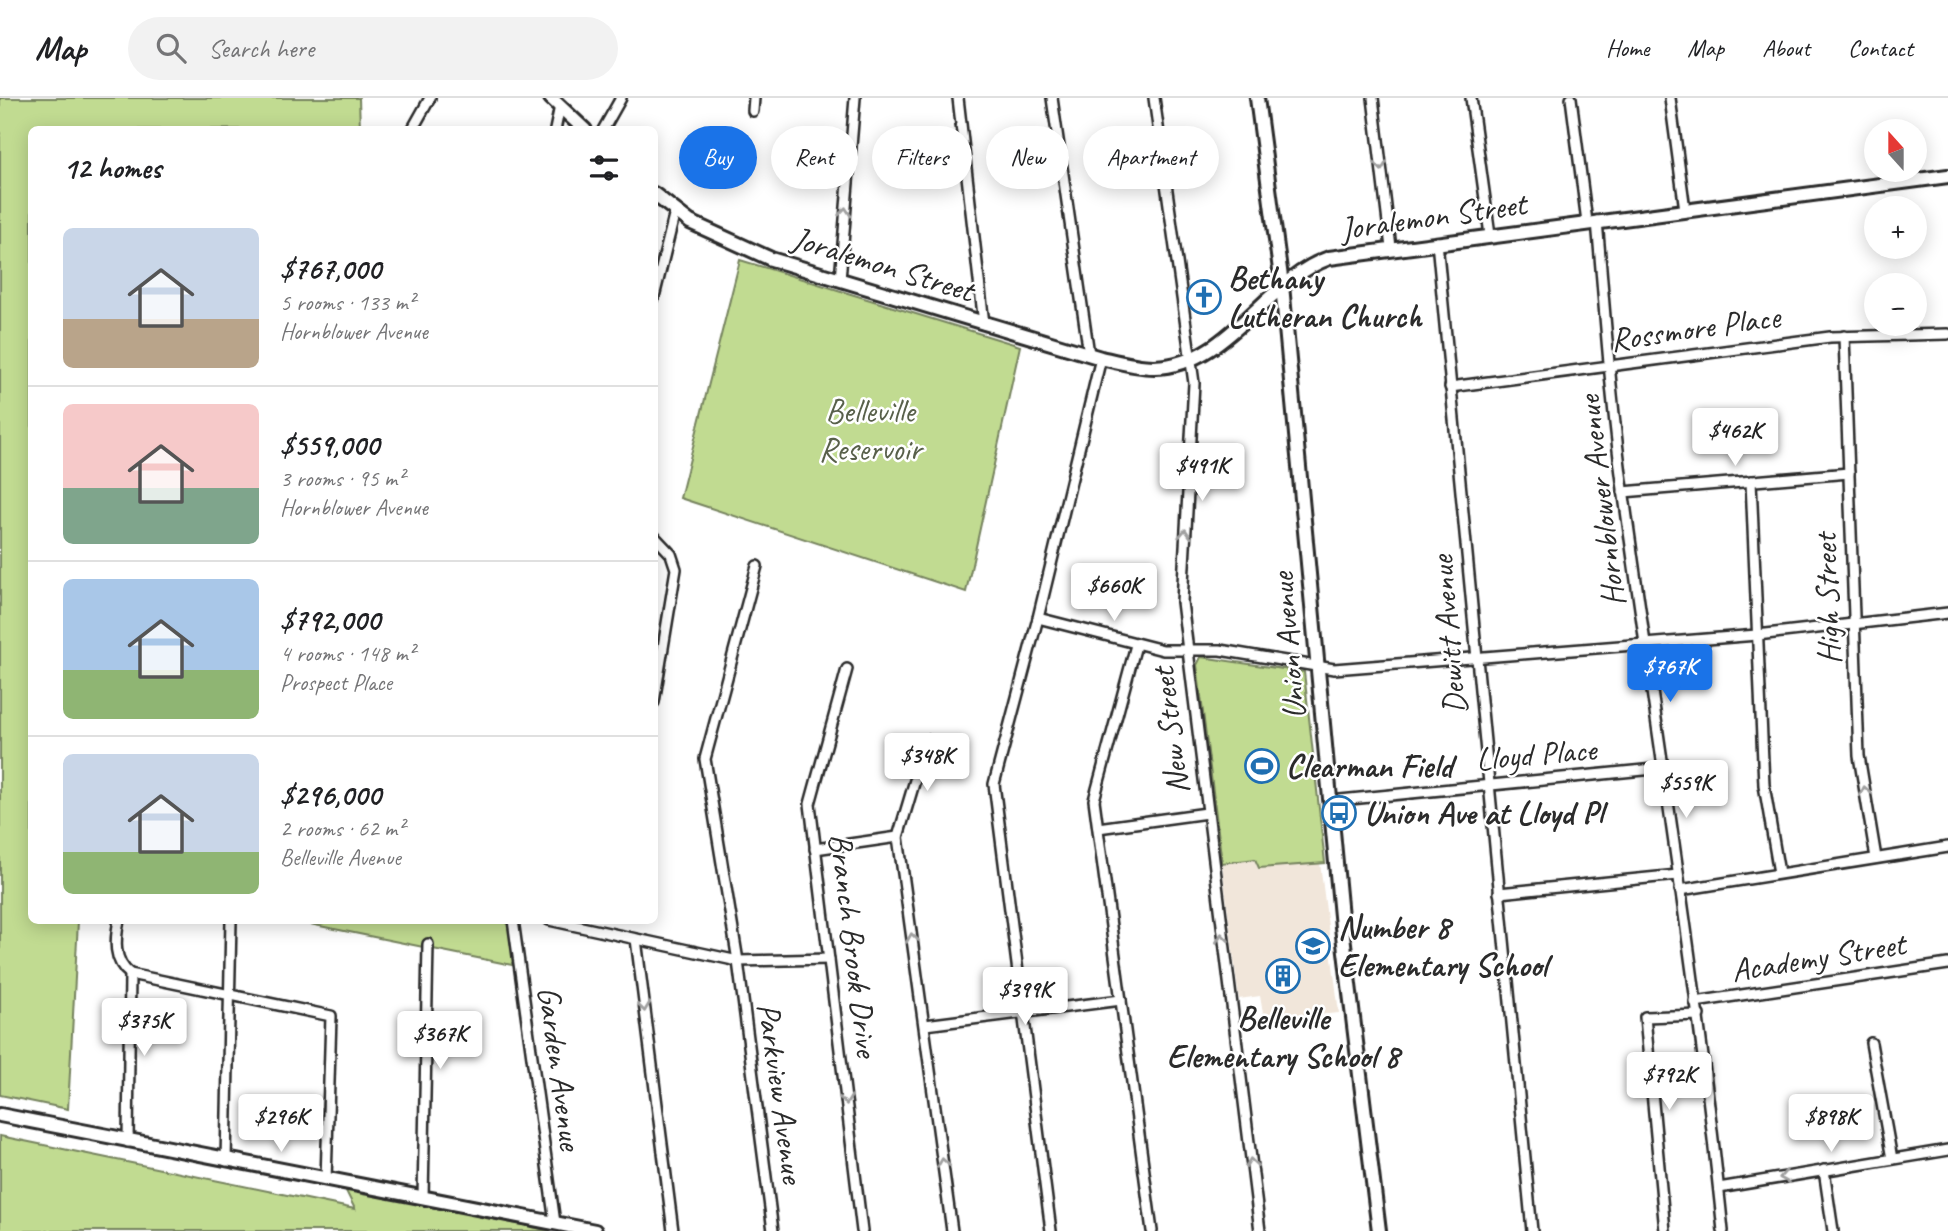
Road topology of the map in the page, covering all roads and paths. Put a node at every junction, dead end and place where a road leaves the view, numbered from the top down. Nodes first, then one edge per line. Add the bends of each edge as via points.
1 (430, 98) edge
2 (621, 98) edge
3 (754, 98) edge
4 (855, 98) edge
5 (958, 98) edge
6 (1052, 98) edge
7 (1154, 98) edge
8 (1257, 98) edge
9 (1373, 98) edge
10 (1471, 98) edge
11 (1571, 98) edge
12 (1670, 98) edge
13 (556, 102) edge
14 (753, 111) dead end
15 (414, 126) edge
16 (555, 126) edge
17 (581, 126) edge
18 (605, 126) edge
19 (1948, 176) edge
20 (658, 197) edge
21 (1685, 210) junction
22 (676, 212) junction
23 (1592, 222) junction
24 (1490, 235) junction
25 (1437, 242) junction
26 (1391, 248) junction
27 (840, 280) junction
28 (658, 282) edge
29 (1282, 285) junction
30 (984, 324) junction
31 (1948, 334) edge
32 (1844, 336) junction
33 (1095, 356) junction
34 (1191, 359) junction
35 (1611, 366) junction
36 (1450, 387) junction
37 (1849, 473) junction
38 (1751, 481) junction
39 (1623, 492) junction
40 (658, 540) edge
41 (757, 566) dead end
42 (1948, 613) edge
43 (1038, 618) junction
44 (1855, 624) junction
45 (1757, 635) junction
46 (1646, 644) junction
47 (1136, 645) junction
48 (1187, 651) junction
49 (1477, 658) junction
50 (1317, 666) junction
51 (848, 669) dead end
52 (658, 678) edge
53 (927, 740) dead end
54 (1664, 768) junction
55 (1489, 784) junction
56 (1330, 802) junction
57 (1207, 813) junction
58 (1098, 828) junction
59 (898, 837) junction
60 (1948, 847) edge
61 (815, 849) junction
62 (1877, 858) junction
63 (1780, 873) junction
64 (1678, 875) junction
65 (1680, 890) junction
66 (1499, 893) junction
67 (119, 924) edge
68 (230, 924) edge
69 (514, 924) edge
70 (568, 924) edge
71 (636, 939) junction
72 (428, 944) dead end
73 (829, 959) junction
74 (738, 961) junction
75 (1948, 964) edge
76 (130, 974) junction
77 (230, 994) junction
78 (1121, 1000) junction
79 (1696, 1002) junction
80 (1023, 1013) junction
81 (1699, 1014) junction
82 (925, 1025) junction
83 (1871, 1043) dead end
84 (0, 1115) edge
85 (128, 1142) junction
86 (1948, 1150) edge
87 (1892, 1159) junction
88 (226, 1161) junction
89 (1824, 1170) junction
90 (326, 1180) junction
91 (1718, 1188) junction
92 (423, 1198) junction
93 (555, 1223) junction
94 (595, 1231) edge
95 (673, 1231) edge
96 (773, 1231) edge
97 (862, 1231) edge
98 (952, 1231) edge
99 (1051, 1231) edge
100 (1152, 1231) edge
101 (1260, 1231) edge
102 (1379, 1231) edge
103 (1532, 1231) edge
104 (1665, 1231) edge
105 (1723, 1231) edge
106 (1833, 1231) edge

1 - 15 street
2 - 18 street
3 - 14 street
27 -> 4 street
5 - 30 street
6 - 33 street
7 - 34 street, New Street
8 - 29 street, Union Avenue
9 -> 26 street
10 - 24 street
11 - 23 street, Hornblower Avenue
12 - 21 street
13 - 16 street
13 - 17 street
19 - 21 street, Joralemon Street
20 - 22 street, Joralemon Street
21 - 23 street, Joralemon Street
22 - 27 street, Joralemon Street via 742,248
22 - 28 street
23 - 24 street, Joralemon Street
23 - 35 street, Hornblower Avenue
24 - 25 street, Joralemon Street
25 - 26 street, Joralemon Street
25 - 36 street, Dewitt Avenue
26 - 29 street, Joralemon Street via 1318,262
27 - 30 street, Joralemon Street
29 - 34 street, Joralemon Street via 1213,347
29 - 50 street, Union Avenue
30 - 33 street, Joralemon Street
31 - 32 street, Rossmore Place
32 - 35 street, Rossmore Place
32 - 37 street, High Street
33 - 34 street, Joralemon Street via 1152,367
33 - 43 street
48 -> 34 street, New Street via 1182,602 1194,383
35 - 36 street, Rossmore Place
35 - 39 street, Hornblower Avenue
36 - 49 street, Dewitt Avenue
37 - 38 street
37 - 44 street, High Street
38 - 39 street
38 - 45 street
39 - 46 street, Hornblower Avenue
40 - 52 street via 671,554 676,569
41 - 74 street, Parkview Avenue via 705,759
42 - 44 street
43 - 47 street
43 - 80 street via 994,784
44 - 45 street
62 -> 44 street, High Street via 1859,756
45 - 46 street
45 - 63 street via 1764,785
46 - 49 street
46 - 54 street, Hornblower Avenue
47 - 48 street
47 - 58 street via 1096,788
48 - 50 street via 1220,650
48 - 57 street, New Street
49 - 50 street via 1334,669
49 - 55 street, Dewitt Avenue
50 - 56 street, Union Avenue
51 - 61 street, Branch Brook Drive via 810,804
53 - 59 street
54 - 55 street, Lloyd Place
54 - 64 street, Hornblower Avenue
55 - 56 street, Lloyd Place
55 - 66 street, Dewitt Avenue
56 - 102 street, Union Avenue
57 - 58 street
101 -> 57 street, New Street
58 - 78 street
59 - 61 street
82 -> 59 street
60 - 62 street
61 - 73 street, Branch Brook Drive
62 - 63 street
63 - 65 street
64 - 65 street, Hornblower Avenue
64 - 66 street
65 - 79 street, Hornblower Avenue
66 - 103 street, Dewitt Avenue
67 - 76 street via 116,950
68 - 77 street
69 - 93 street, Garden Avenue
70 - 71 street
71 - 74 street
71 -> 95 street
72 - 92 street
73 - 74 street
73 -> 97 street, Branch Brook Drive
74 - 96 street, Parkview Avenue
75 - 79 street, Academy Street
76 - 77 street
76 - 85 street
77 - 88 street
77 - 90 street via 331,1016
78 - 80 street
78 - 100 street
79 - 81 street, Hornblower Avenue
80 - 82 street
80 - 99 street
81 - 91 street, Hornblower Avenue
81 - 104 street via 1645,1017
98 -> 82 street
83 - 87 street
84 - 85 street
85 - 88 street
86 - 87 street
87 - 89 street
88 - 90 street
89 -> 91 street
89 - 106 street
90 - 92 street
91 - 105 street, Hornblower Avenue
92 - 93 street
93 - 94 street

